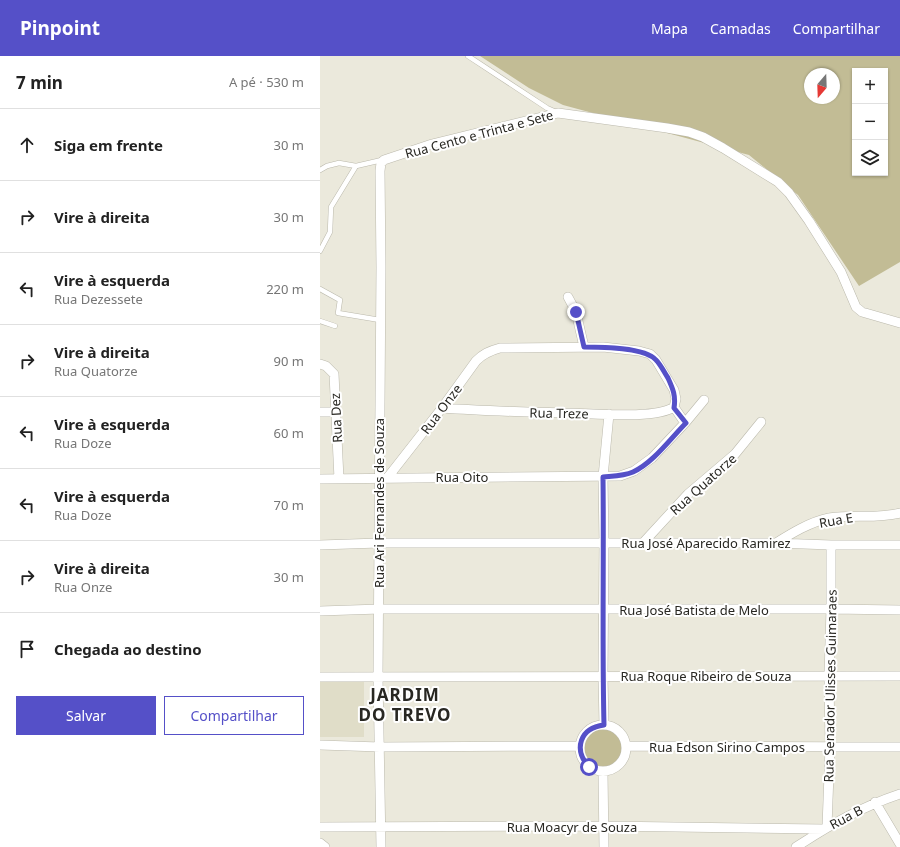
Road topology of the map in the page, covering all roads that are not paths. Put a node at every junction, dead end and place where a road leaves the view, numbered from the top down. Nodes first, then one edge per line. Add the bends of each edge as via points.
1 (468, 56) edge
2 (558, 113) junction
3 (384, 160) junction
4 (356, 166) junction
5 (320, 170) edge
6 (320, 251) edge
7 (320, 289) edge
8 (568, 297) dead end
9 (900, 315) edge
10 (380, 320) junction
11 (890, 321) junction
12 (320, 322) edge
13 (900, 323) edge
14 (335, 326) dead end
15 (584, 347) junction
16 (320, 364) edge
17 (704, 400) dead end
18 (442, 408) junction
19 (674, 408) junction
20 (320, 412) edge
21 (336, 412) junction
22 (608, 414) junction
23 (761, 422) dead end
24 (686, 423) junction
25 (603, 477) junction
26 (383, 478) junction
27 (320, 479) edge
28 (339, 479) junction
29 (900, 513) edge
30 (379, 543) junction
31 (604, 543) junction
32 (776, 543) junction
33 (320, 544) edge
34 (642, 544) junction
35 (831, 545) junction
36 (900, 545) edge
37 (380, 609) junction
38 (831, 609) junction
39 (602, 610) junction
40 (900, 610) edge
41 (320, 611) edge
42 (829, 676) junction
43 (900, 676) edge
44 (320, 677) edge
45 (378, 677) junction
46 (602, 677) junction
47 (604, 725) junction
48 (320, 745) edge
49 (580, 746) junction
50 (627, 746) junction
51 (380, 747) junction
52 (830, 747) junction
53 (900, 747) edge
54 (603, 772) junction
55 (900, 794) edge
56 (875, 802) junction
57 (604, 826) junction
58 (320, 827) edge
59 (382, 827) junction
60 (826, 828) junction
61 (320, 843) edge
62 (900, 844) edge
63 (325, 847) edge
64 (382, 847) edge
65 (604, 847) edge
66 (796, 847) edge

1 - 2 lane
2 - 3 street, Rua Cento e Trinta e Sete via 432,144
2 - 11 street, Rua Cento e Trinta e Sete via 689,132 703,137 758,169 778,182 798,205 840,272 856,307 862,312
3 - 4 lane
3 - 10 street, Rua Ari Fernandes de Souza via 380,171
4 - 5 lane via 340,163
4 - 6 lane via 331,207 330,232
7 - 10 lane via 340,300 338,312
8 - 15 street via 576,312
9 - 11 street
10 - 26 street, Rua Ari Fernandes de Souza
11 - 13 street, Rua Cento e Trinta e Sete
12 - 14 lane
15 - 18 street, Rua Onze via 500,348 488,351 481,356
15 - 19 street via 650,354 674,390
16 - 21 street, Rua Dez via 334,374
17 - 24 street
18 - 22 street, Rua Treze
18 - 26 street, Rua Onze
19 - 22 street, Rua Treze via 652,414
19 - 24 street
20 - 21 street
21 - 28 street, Rua Dez
22 - 25 street
23 - 34 street, Rua Quatorze via 735,454 688,494
24 - 25 street via 652,458 634,471 620,476
25 - 26 street, Rua Oito
25 - 31 street
26 - 28 street, Rua Oito
26 - 30 street, Rua Ari Fernandes de Souza
27 - 28 street, Rua Oito
29 - 32 street, Rua E via 876,517 828,518 799,529
30 - 31 street, Rua José Aparecido Ramirez
30 - 33 street, Rua José Aparecido Ramirez
30 - 37 street, Rua Ari Fernandes de Souza
31 - 34 street, Rua José Aparecido Ramirez
31 - 39 street
32 - 34 street, Rua José Aparecido Ramirez
32 - 35 street, Rua José Aparecido Ramirez
35 - 36 street, Rua José Aparecido Ramirez
35 - 38 street, Rua Senador Ulisses Guimaraes
37 - 39 street, Rua José Batista de Melo
37 - 41 street, Rua José Batista de Melo
37 - 45 street, Rua Ari Fernandes de Souza
38 - 39 street, Rua José Batista de Melo
38 - 40 street, Rua José Batista de Melo
38 - 42 street, Rua Senador Ulisses Guimaraes
39 - 46 street
42 - 43 street, Rua Roque Ribeiro de Souza
42 - 46 street, Rua Roque Ribeiro de Souza
42 - 52 street, Rua Senador Ulisses Guimaraes
44 - 45 street, Rua Roque Ribeiro de Souza
45 - 46 street, Rua Roque Ribeiro de Souza
45 - 51 street, Rua Ari Fernandes de Souza
46 - 47 street
47 - 49 street via 590,728
47 - 50 street via 611,726 622,734
48 - 51 street
49 - 51 street
49 - 54 street via 580,754 589,767
50 - 52 street, Rua Edson Sirino Campos
50 - 54 street via 623,761 618,767
51 - 59 street, Rua Ari Fernandes de Souza
52 - 53 street, Rua Edson Sirino Campos
52 - 60 street, Rua Senador Ulisses Guimaraes
54 - 57 street
55 - 56 street, Rua B
56 - 60 street, Rua B
56 - 62 street
57 - 59 street, Rua Moacyr de Souza
57 - 60 street, Rua Moacyr de Souza
57 - 65 street
58 - 59 street, Rua Moacyr de Souza
59 - 64 street, Rua Ari Fernandes de Souza
60 - 66 street, Rua B
61 - 63 street

